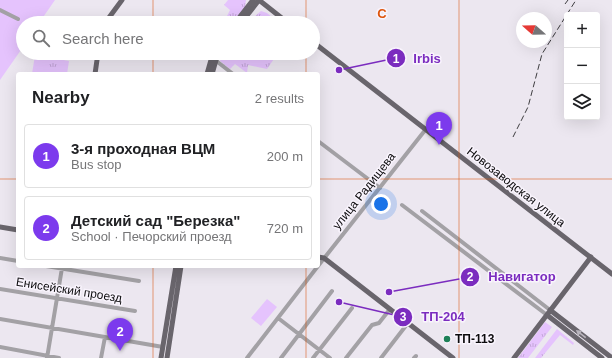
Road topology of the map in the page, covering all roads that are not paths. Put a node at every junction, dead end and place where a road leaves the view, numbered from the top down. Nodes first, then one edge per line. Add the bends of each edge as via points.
1 (122, 0) edge
2 (253, 0) edge
3 (259, 0) edge
4 (0, 10) edge
5 (248, 10) junction
6 (110, 16) edge
7 (242, 16) edge
8 (245, 16) edge
9 (279, 16) edge
10 (16, 18) edge
11 (320, 47) edge
12 (97, 60) edge
13 (210, 60) edge
14 (215, 60) joint
15 (95, 72) edge
16 (207, 72) edge
17 (212, 72) edge
18 (230, 72) edge
19 (426, 129) junction
20 (320, 143) edge
21 (380, 188) junction
22 (402, 205) dead end
23 (422, 211) dead end
24 (0, 227) edge
25 (16, 230) edge
26 (591, 257) junction
27 (0, 258) edge
28 (321, 258) edge
29 (16, 261) edge
30 (62, 268) edge
31 (68, 268) edge
32 (176, 268) edge
33 (181, 268) edge
34 (316, 268) edge
35 (612, 274) edge
36 (139, 281) dead end
37 (0, 289) edge
38 (332, 291) dead end
39 (57, 298) junction
40 (352, 308) dead end
41 (390, 309) junction
42 (135, 311) dead end
43 (548, 313) junction
44 (278, 318) junction
45 (0, 319) edge
46 (408, 323) junction
47 (52, 328) junction
48 (299, 334) junction
49 (104, 337) junction
50 (0, 348) edge
51 (163, 348) junction
52 (320, 350) junction
53 (48, 356) edge
54 (59, 358) edge
55 (101, 358) edge
56 (161, 358) edge
57 (167, 358) edge
58 (247, 358) edge
59 (281, 358) edge
60 (313, 358) edge
61 (330, 358) edge
62 (346, 358) edge
63 (380, 358) edge
64 (454, 358) edge
65 (514, 358) edge
66 (602, 358) edge
67 (612, 358) edge

1 - 6 main road
2 - 5 main road
3 - 5 main road
3 - 9 main road
4 - 10 street
5 - 7 main road
5 - 8 main road
11 - 19 main road, Новозаводская улица
12 - 15 main road
13 - 16 main road
14 - 17 main road
14 - 18 street
19 - 21 street, улица Радищева
19 - 26 main road, Новозаводская улица
20 - 21 street
21 - 28 street, улица Радищева
22 - 43 street
23 - 43 street
24 - 25 main road
26 - 35 main road, Новозаводская улица
26 - 43 main road
27 - 29 street
28 - 41 main road
30 - 39 street
31 - 36 street
32 - 51 main road
33 - 57 main road
34 - 44 street, улица Радищева
37 - 39 street, Енисейский проезд
38 - 48 street
39 - 42 street, Енисейский проезд
39 - 47 street
40 - 52 street
41 - 46 main road
41 - 62 street via 379,323 372,325
43 - 65 main road
43 - 66 main road
67 -> 43 main road
44 - 48 street
44 - 58 street, улица Радищева
45 - 47 street
46 - 63 street
46 - 64 main road
47 - 49 street
47 - 53 street
48 - 52 street
48 - 59 street
49 - 51 street
49 - 55 street
50 - 53 street
51 - 56 main road
52 - 60 street
52 - 61 street
53 - 54 street

